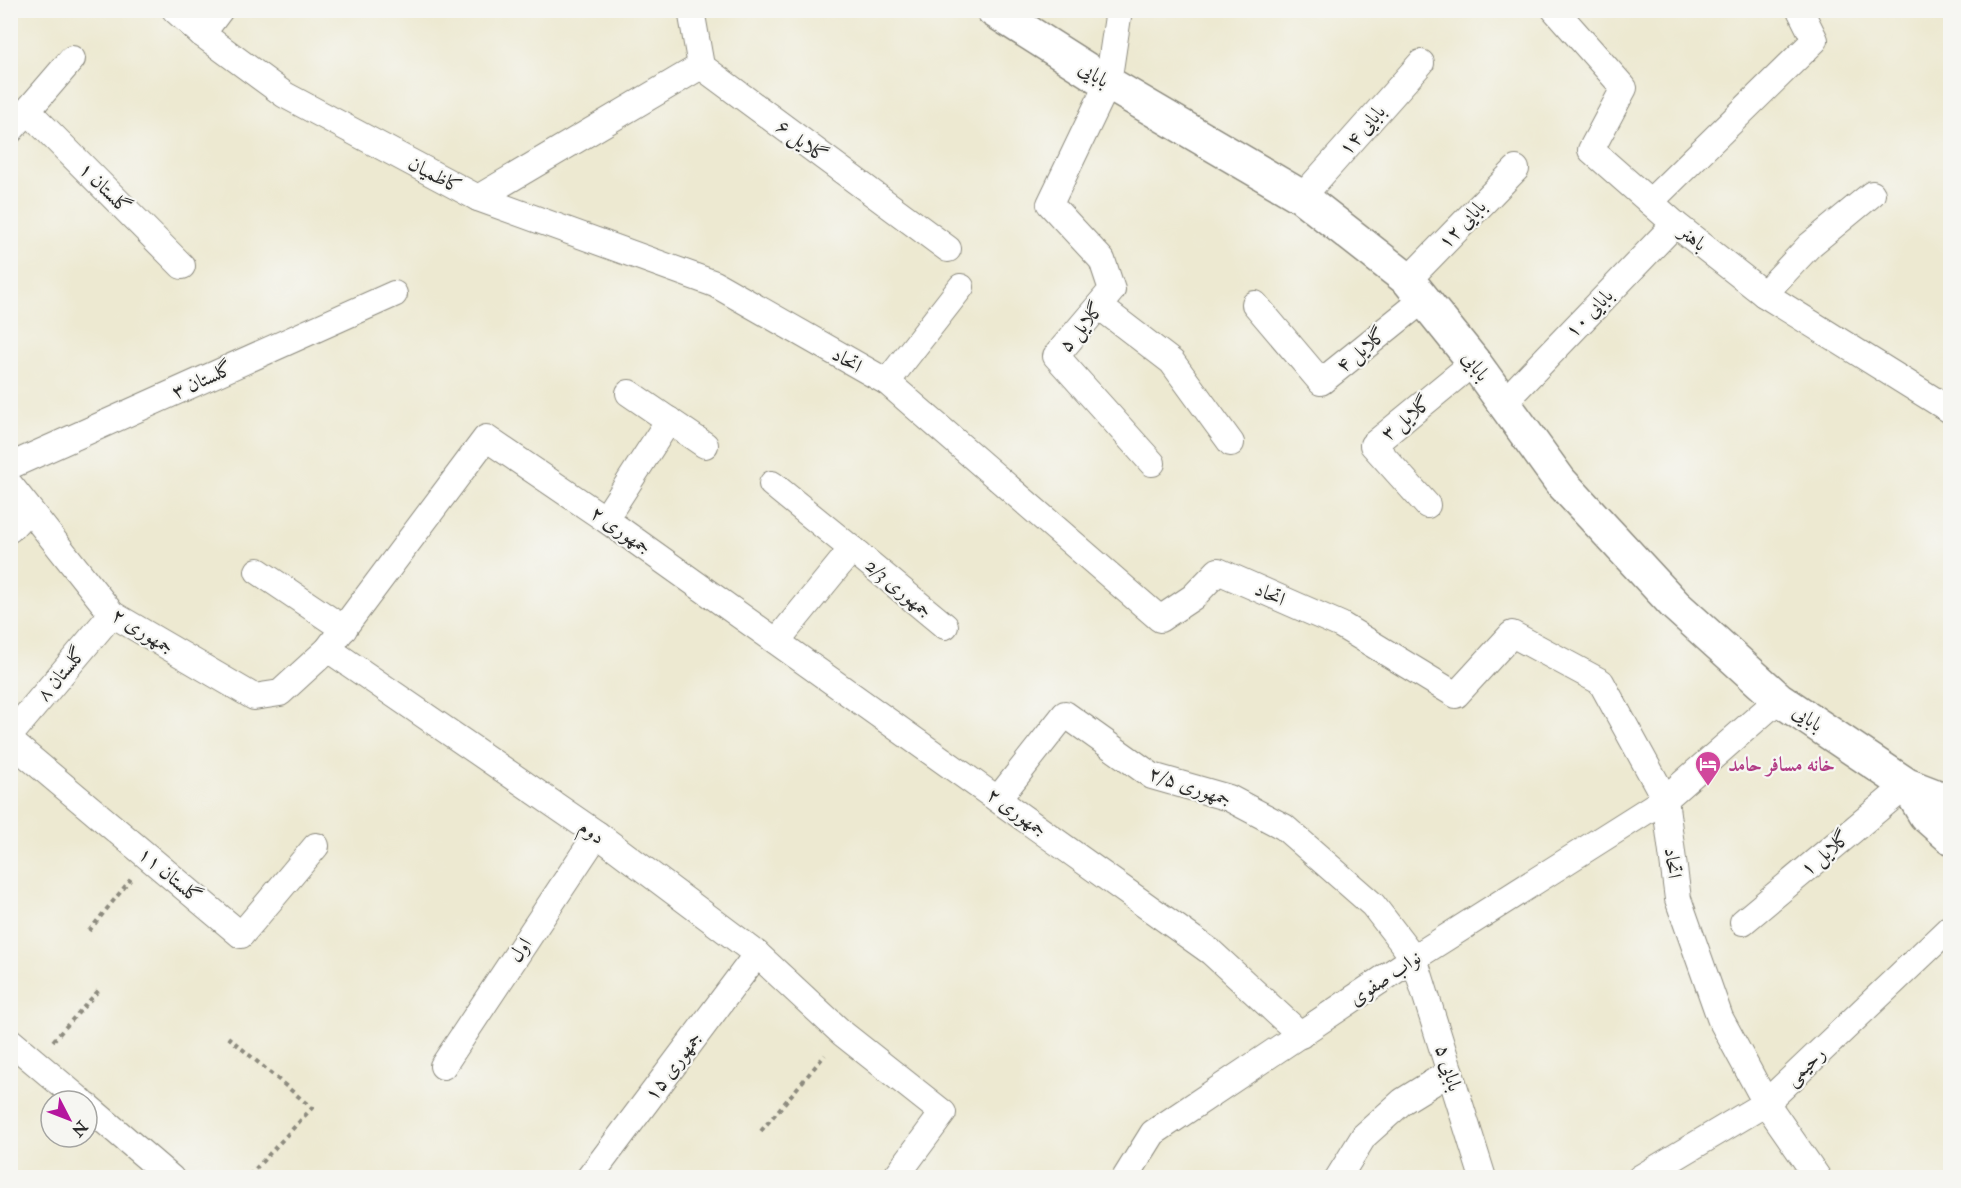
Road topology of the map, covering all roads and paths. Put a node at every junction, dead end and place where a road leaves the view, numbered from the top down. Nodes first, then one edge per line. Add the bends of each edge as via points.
1 (175, 10) edge
2 (220, 10) edge
3 (691, 10) edge
4 (993, 10) edge
5 (1119, 10) edge
6 (1555, 10) edge
7 (1800, 10) edge
8 (202, 34) junction
9 (72, 59) dead end
10 (1421, 63) dead end
11 (701, 66) junction
12 (1108, 84) junction
13 (28, 111) junction
14 (10, 131) edge
15 (1516, 169) dead end
16 (1872, 194) dead end
17 (1302, 197) junction
18 (478, 198) junction
19 (1650, 201) junction
20 (1675, 224) junction
21 (948, 249) dead end
22 (182, 266) dead end
23 (962, 287) dead end
24 (1416, 289) junction
25 (394, 294) dead end
26 (1764, 294) junction
27 (1255, 304) dead end
28 (1099, 306) junction
29 (1474, 362) junction
30 (887, 382) junction
31 (628, 393) dead end
32 (1503, 403) junction
33 (1950, 410) edge
34 (669, 420) junction
35 (1231, 443) dead end
36 (705, 444) dead end
37 (1152, 463) dead end
38 (10, 466) edge
39 (772, 484) dead end
40 (10, 485) edge
41 (1427, 505) dead end
42 (28, 510) junction
43 (605, 519) junction
44 (10, 529) edge
45 (852, 549) junction
46 (258, 571) dead end
47 (112, 614) junction
48 (945, 626) dead end
49 (344, 629) junction
50 (777, 641) junction
51 (328, 649) junction
52 (1779, 699) junction
53 (10, 735) edge
54 (10, 741) edge
55 (1906, 785) junction
56 (998, 799) junction
57 (1665, 799) junction
58 (1950, 807) edge
59 (597, 834) junction
60 (1950, 837) edge
61 (316, 846) dead end
62 (149, 858) junction
63 (1743, 922) dead end
64 (1950, 928) edge
65 (89, 931) dead end
66 (757, 954) junction
67 (1414, 958) junction
68 (99, 990) dead end
69 (842, 1033) junction
70 (1301, 1035) junction
71 (228, 1037) dead end
72 (10, 1041) edge
73 (35, 1062) junction
74 (443, 1066) dead end
75 (1450, 1072) junction
76 (67, 1089) edge
77 (1766, 1103) junction
78 (99, 1116) edge
79 (761, 1131) dead end
80 (171, 1178) edge
81 (247, 1178) edge
82 (589, 1178) edge
83 (895, 1178) edge
84 (1125, 1178) edge
85 (1338, 1178) edge
86 (1483, 1178) edge
87 (1640, 1178) edge
88 (1818, 1178) edge

1 - 8 street, کاظمیان
2 - 8 street
3 - 11 street
4 - 12 main road, بابایی
5 - 12 street
6 - 19 street, باهنر via 1624,88 1591,150
7 - 19 street via 1815,40
8 - 18 street, کاظمیان via 285,96
9 - 13 street
10 - 17 street, بابایی ۱۴
11 - 18 street, کاظمیان
11 - 21 street, گلایل ۶
12 - 17 main road, بابایی
12 - 28 street, گلایل ۵ via 1050,204 1102,260 1112,290
13 - 14 street
13 - 22 street, گلستان ۱
15 - 24 street, بابایی ۱۲
16 - 26 street via 1810,245
17 - 24 main road, بابایی
18 - 30 street, اتحاد via 715,284
19 - 20 street, باهنر
20 - 26 street, باهنر
20 - 32 street, بابایی ۱۰
23 - 30 street
24 - 27 street, گلایل ۴ via 1320,382
24 - 29 main road, بابایی
25 - 38 street, گلستان ۳
26 - 33 street, باهنر
28 - 35 street via 1172,362
28 - 37 street, گلایل ۵ via 1056,356
29 - 32 main road, بابایی
29 - 41 street, گلایل ۳ via 1373,445
30 - 57 street, اتحاد via 1160,619 1193,597 1218,571 1341,625 1456,695 1512,634 1601,682
31 - 34 street
32 - 52 main road, بابایی via 1560,481 1675,605
34 - 36 street
34 - 43 street
39 - 45 street, جمهوری 2/3
40 - 42 street, جمهوری ۲
42 - 44 street
42 - 47 street, جمهوری ۲
43 - 49 street, جمهوری ۲ via 486,438
43 - 50 street, جمهوری ۲
45 - 48 street, جمهوری 2/3
45 - 50 street, جمهوری 2/3
46 - 49 street
47 - 51 street, جمهوری ۲ via 254,697 280,693
47 - 53 street, گلستان ۸
49 - 51 street, جمهوری ۲
50 - 56 street, جمهوری ۲
51 - 59 street, دوم
52 - 55 main road, بابایی
52 - 57 street, نواب صفوی
54 - 62 street, گلستان ۱۱
55 - 58 main road, بابایی via 1938,797
55 - 60 main road, بابایی via 1925,815
55 - 63 street, گلایل ۱
56 - 67 street, جمهوری ۲/۵ via 1065,714 1152,776 1229,798 1284,826 1373,905
56 - 70 street, جمهوری ۲ via 1210,952
57 - 67 street, نواب صفوی
57 - 77 street, اتحاد via 1678,899 1720,1018
59 - 66 street, دوم
59 - 74 street, اول
61 - 62 street, گلستان ۱۱ via 241,935
62 - 65 path
64 - 77 street, رحیمی
66 - 69 street, دوم
66 - 82 street, جمهوری ۱۵
67 - 70 street, نواب صفوی
67 - 75 street, بابایی ۵
68 - 73 path
69 - 79 path
69 - 83 street, دوم via 943,1113
70 - 84 street, نواب صفوی via 1153,1133
71 - 81 path via 312,1108
72 - 73 street
73 - 76 street
75 - 85 street via 1402,1101 1364,1136
75 - 86 street, بابایی ۵
77 - 87 street, رحیمی
77 - 88 street, اتحاد
78 - 80 street

